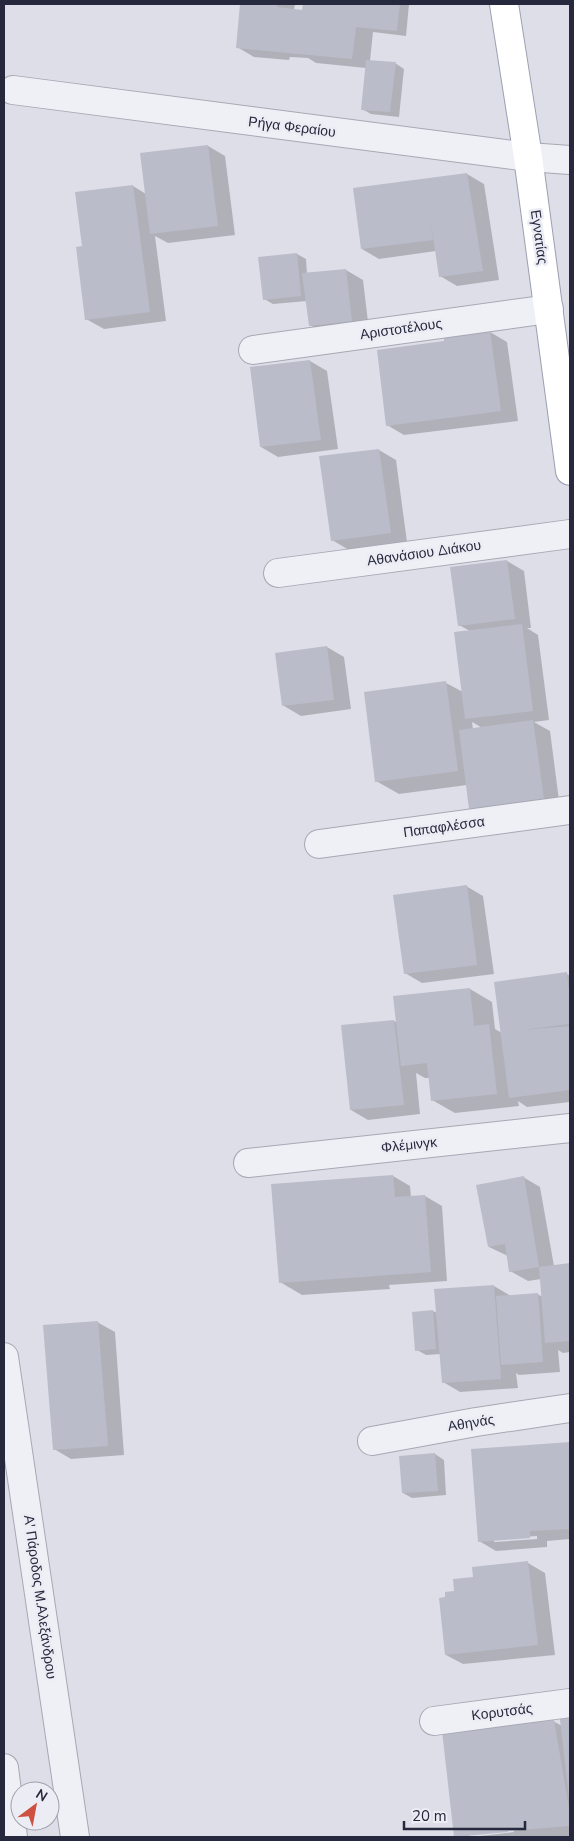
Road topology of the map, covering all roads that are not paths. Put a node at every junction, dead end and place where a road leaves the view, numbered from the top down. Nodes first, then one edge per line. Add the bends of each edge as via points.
1 (504, 4) edge
2 (13, 90) dead end
3 (528, 157) junction
4 (570, 160) edge
5 (549, 309) junction
6 (253, 350) dead end
7 (570, 471) edge
8 (570, 534) edge
9 (278, 573) dead end
10 (570, 810) edge
11 (318, 844) dead end
12 (570, 1128) edge
13 (248, 1163) dead end
14 (4, 1357) edge
15 (570, 1408) edge
16 (372, 1441) dead end
17 (570, 1703) edge
18 (434, 1721) dead end
19 (4, 1768) edge
20 (13, 1837) edge
21 (75, 1837) edge

1 - 3 main road, Εγνατίας
2 - 3 street, Ρήγα Φεραίου
3 - 4 street, Ρήγα Φεραίου
3 - 5 main road, Εγνατίας
5 - 6 street, Αριστοτέλους
5 - 7 main road, Εγνατίας
8 - 9 street, Αθανάσιου Διάκου
10 - 11 street, Παπαφλέσσα
12 - 13 street, Φλέμινγκ
14 - 21 street, Α' Πάροδος Μ.Αλεξάνδρου
15 - 16 street, Αθηνάς
17 - 18 street, Κορυτσάς
19 - 20 street

